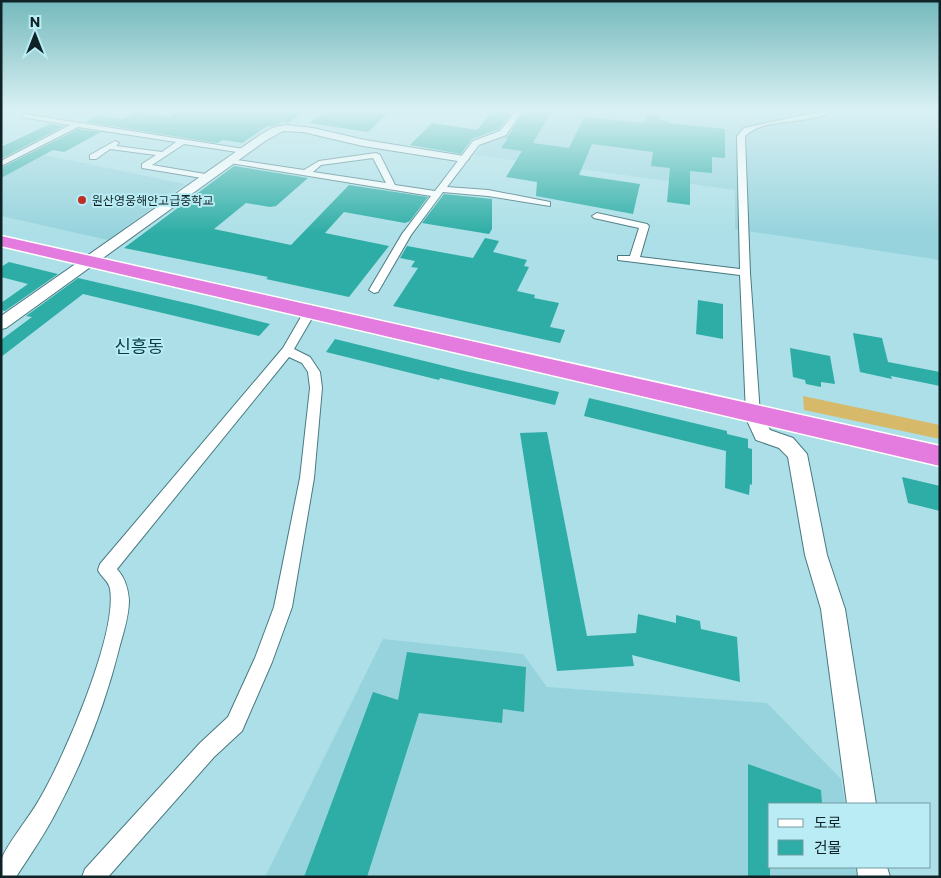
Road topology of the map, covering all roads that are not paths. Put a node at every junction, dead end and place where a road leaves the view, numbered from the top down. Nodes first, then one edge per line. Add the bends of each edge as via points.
1 (24, 152) edge
2 (102, 152) edge
3 (147, 152) edge
4 (166, 152) edge
5 (243, 152) edge
6 (424, 152) edge
7 (469, 152) edge
8 (742, 152) edge
9 (163, 154) junction
10 (94, 157) dead end
11 (464, 159) junction
12 (230, 161) junction
13 (1, 164) edge
14 (306, 173) junction
15 (208, 177) junction
16 (391, 186) junction
17 (438, 192) junction
18 (547, 204) dead end
19 (597, 216) dead end
20 (1, 241) edge
21 (622, 258) dead end
22 (634, 259) junction
23 (88, 261) junction
24 (746, 273) junction
25 (374, 290) dead end
26 (309, 313) junction
27 (1, 324) edge
28 (287, 351) junction
29 (753, 414) junction
30 (940, 456) edge
31 (862, 803) edge
32 (3, 877) edge
33 (93, 877) edge

1 - 13 street
2 - 10 street
3 - 9 street
4 - 9 street
5 - 12 street
6 - 11 street
7 - 11 street
8 - 24 street
9 - 15 street via 146,166
11 - 17 street
12 - 14 street
12 - 15 street
14 - 16 street
14 - 16 street via 319,163 376,155
15 - 23 street
16 - 17 street
17 - 18 street via 488,193
17 - 25 street via 407,234
19 - 22 street via 644,226
20 - 23 highway
21 - 22 street
22 - 24 street
23 - 26 highway
23 - 27 street
24 - 29 street
26 - 28 street
26 - 29 highway
28 - 32 street via 106,570 119,585 117,631 74,753 48,805
28 - 33 street via 306,360 314,372 316,388 307,478 283,607 263,662 235,724
29 - 30 highway
29 - 31 street via 763,435 786,443 797,454 816,554 833,609

